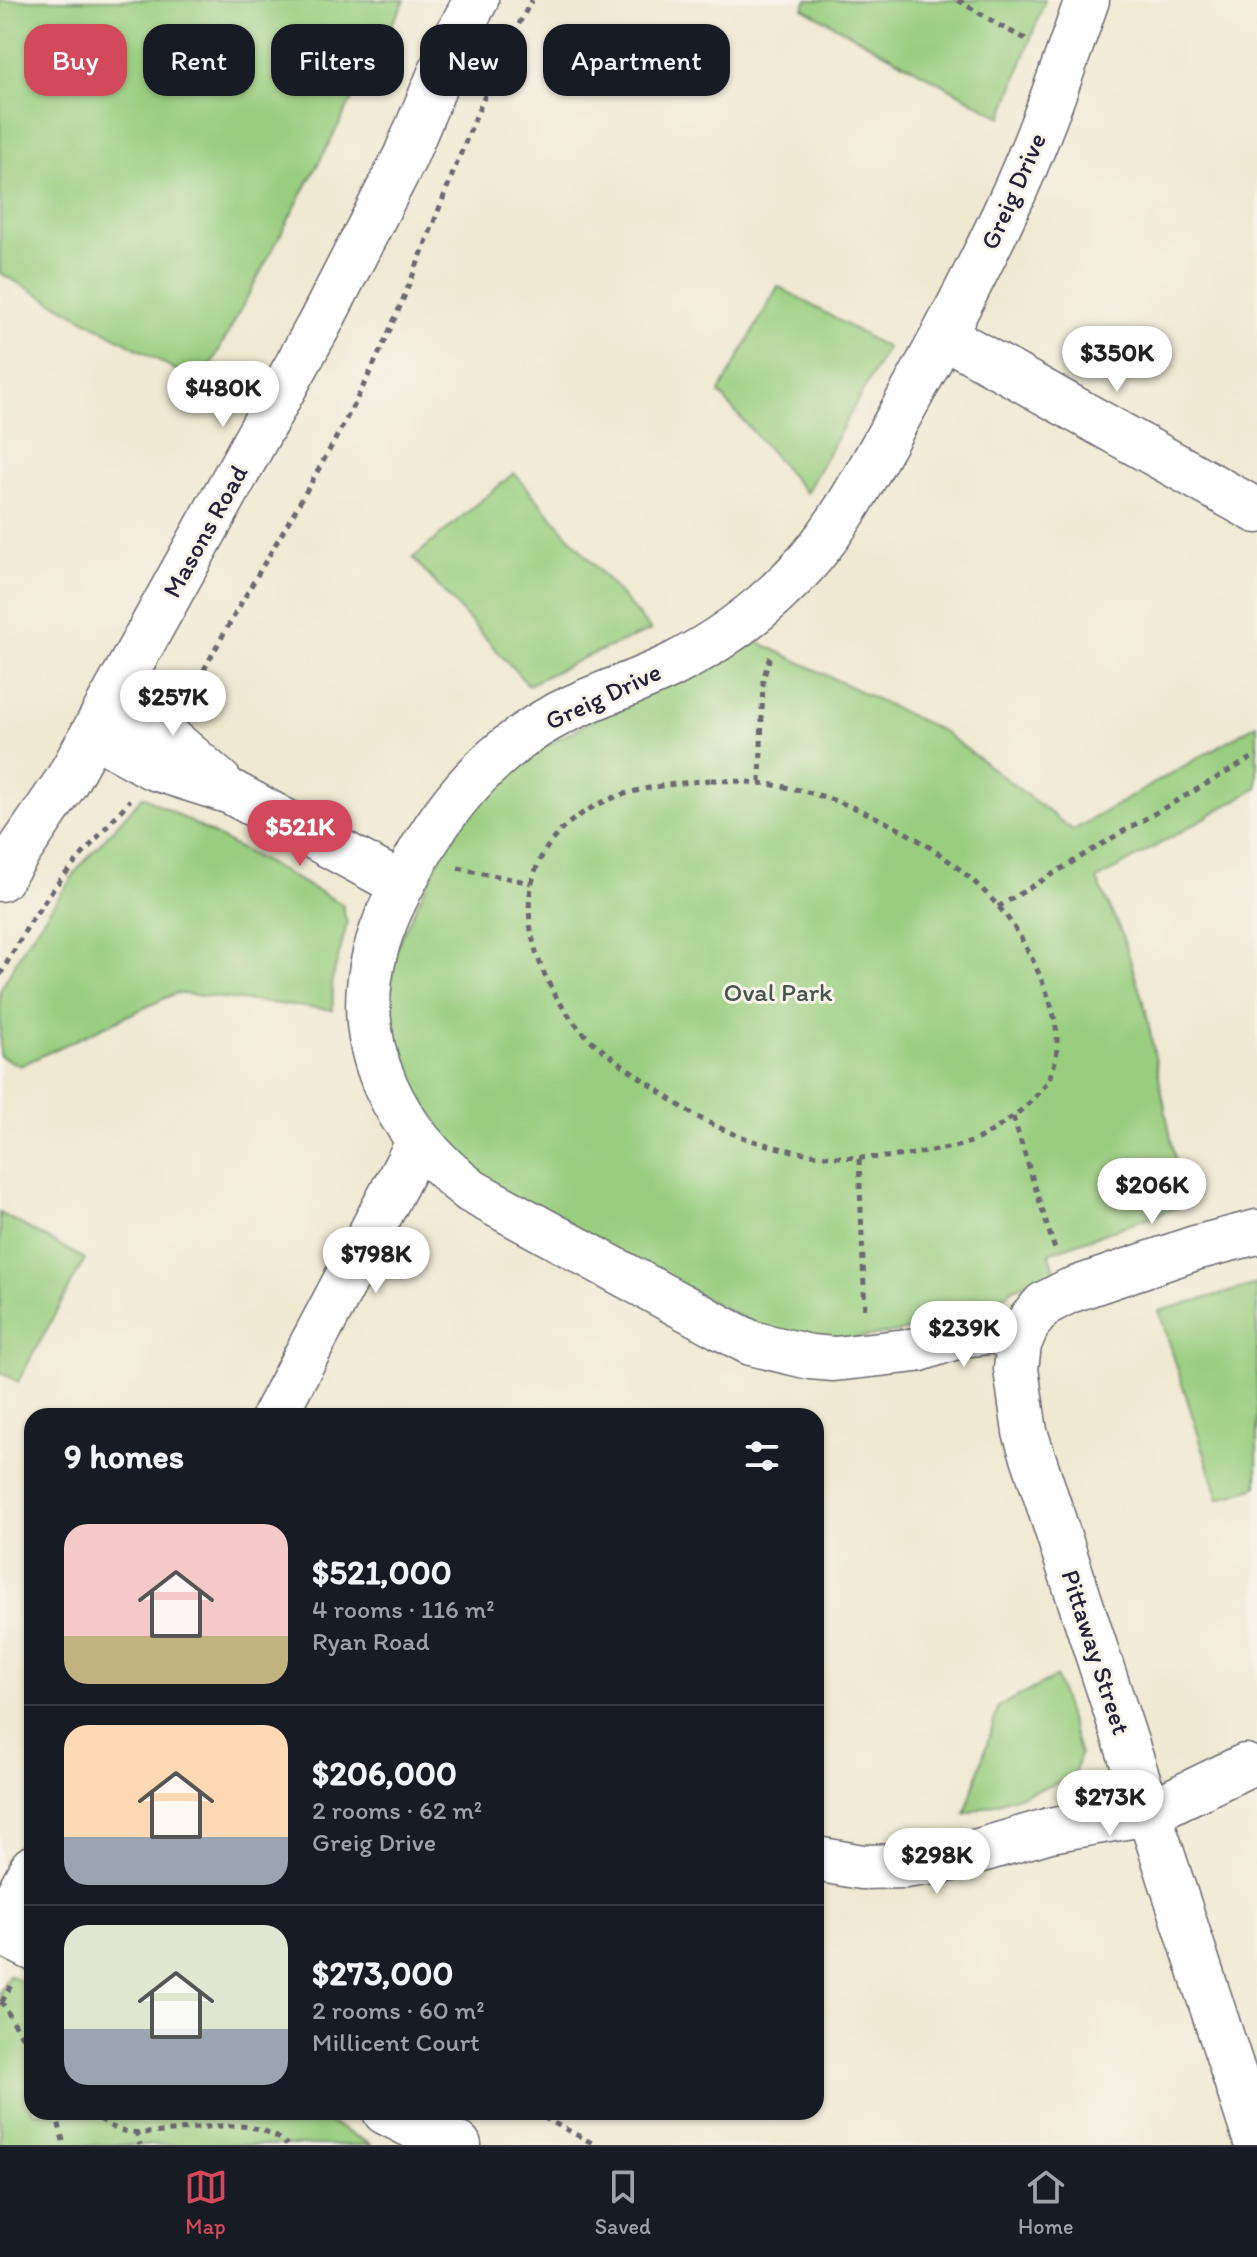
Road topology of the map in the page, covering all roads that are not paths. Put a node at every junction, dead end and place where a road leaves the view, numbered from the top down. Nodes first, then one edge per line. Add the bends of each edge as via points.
1 (476, 0) edge
2 (1087, 0) edge
3 (944, 336) junction
4 (1257, 511) edge
5 (102, 719) junction
6 (411, 867) junction
7 (0, 879) edge
8 (418, 1143) junction
9 (1257, 1232) edge
10 (1003, 1344) junction
11 (278, 1408) edge
12 (1251, 1764) edge
13 (1144, 1800) junction
14 (824, 1860) edge
15 (24, 1884) edge
16 (0, 1930) edge
17 (24, 1944) edge
18 (401, 2120) edge
19 (459, 2145) edge
20 (1257, 2145) edge

1 - 5 street, Masons Road via 345,275
2 - 3 street, Greig Drive via 1028,161
3 - 4 street
3 - 6 street, Greig Drive via 845,511 774,596 743,622 669,667 567,709 528,732 470,781
5 - 6 street via 231,792
5 - 7 street, Masons Road
6 - 8 street, Greig Drive via 387,914 368,994 380,1073
8 - 10 street, Greig Drive via 471,1191 751,1343 834,1359 917,1350 962,1335
8 - 11 street
9 - 10 street via 1069,1291 1044,1304
10 - 13 street, Pittaway Street via 1016,1369 1025,1432
12 - 13 street
13 - 14 street via 947,1860 862,1867
13 - 20 street, Pittaway Street
15 - 16 street
16 - 17 street
18 - 19 street

